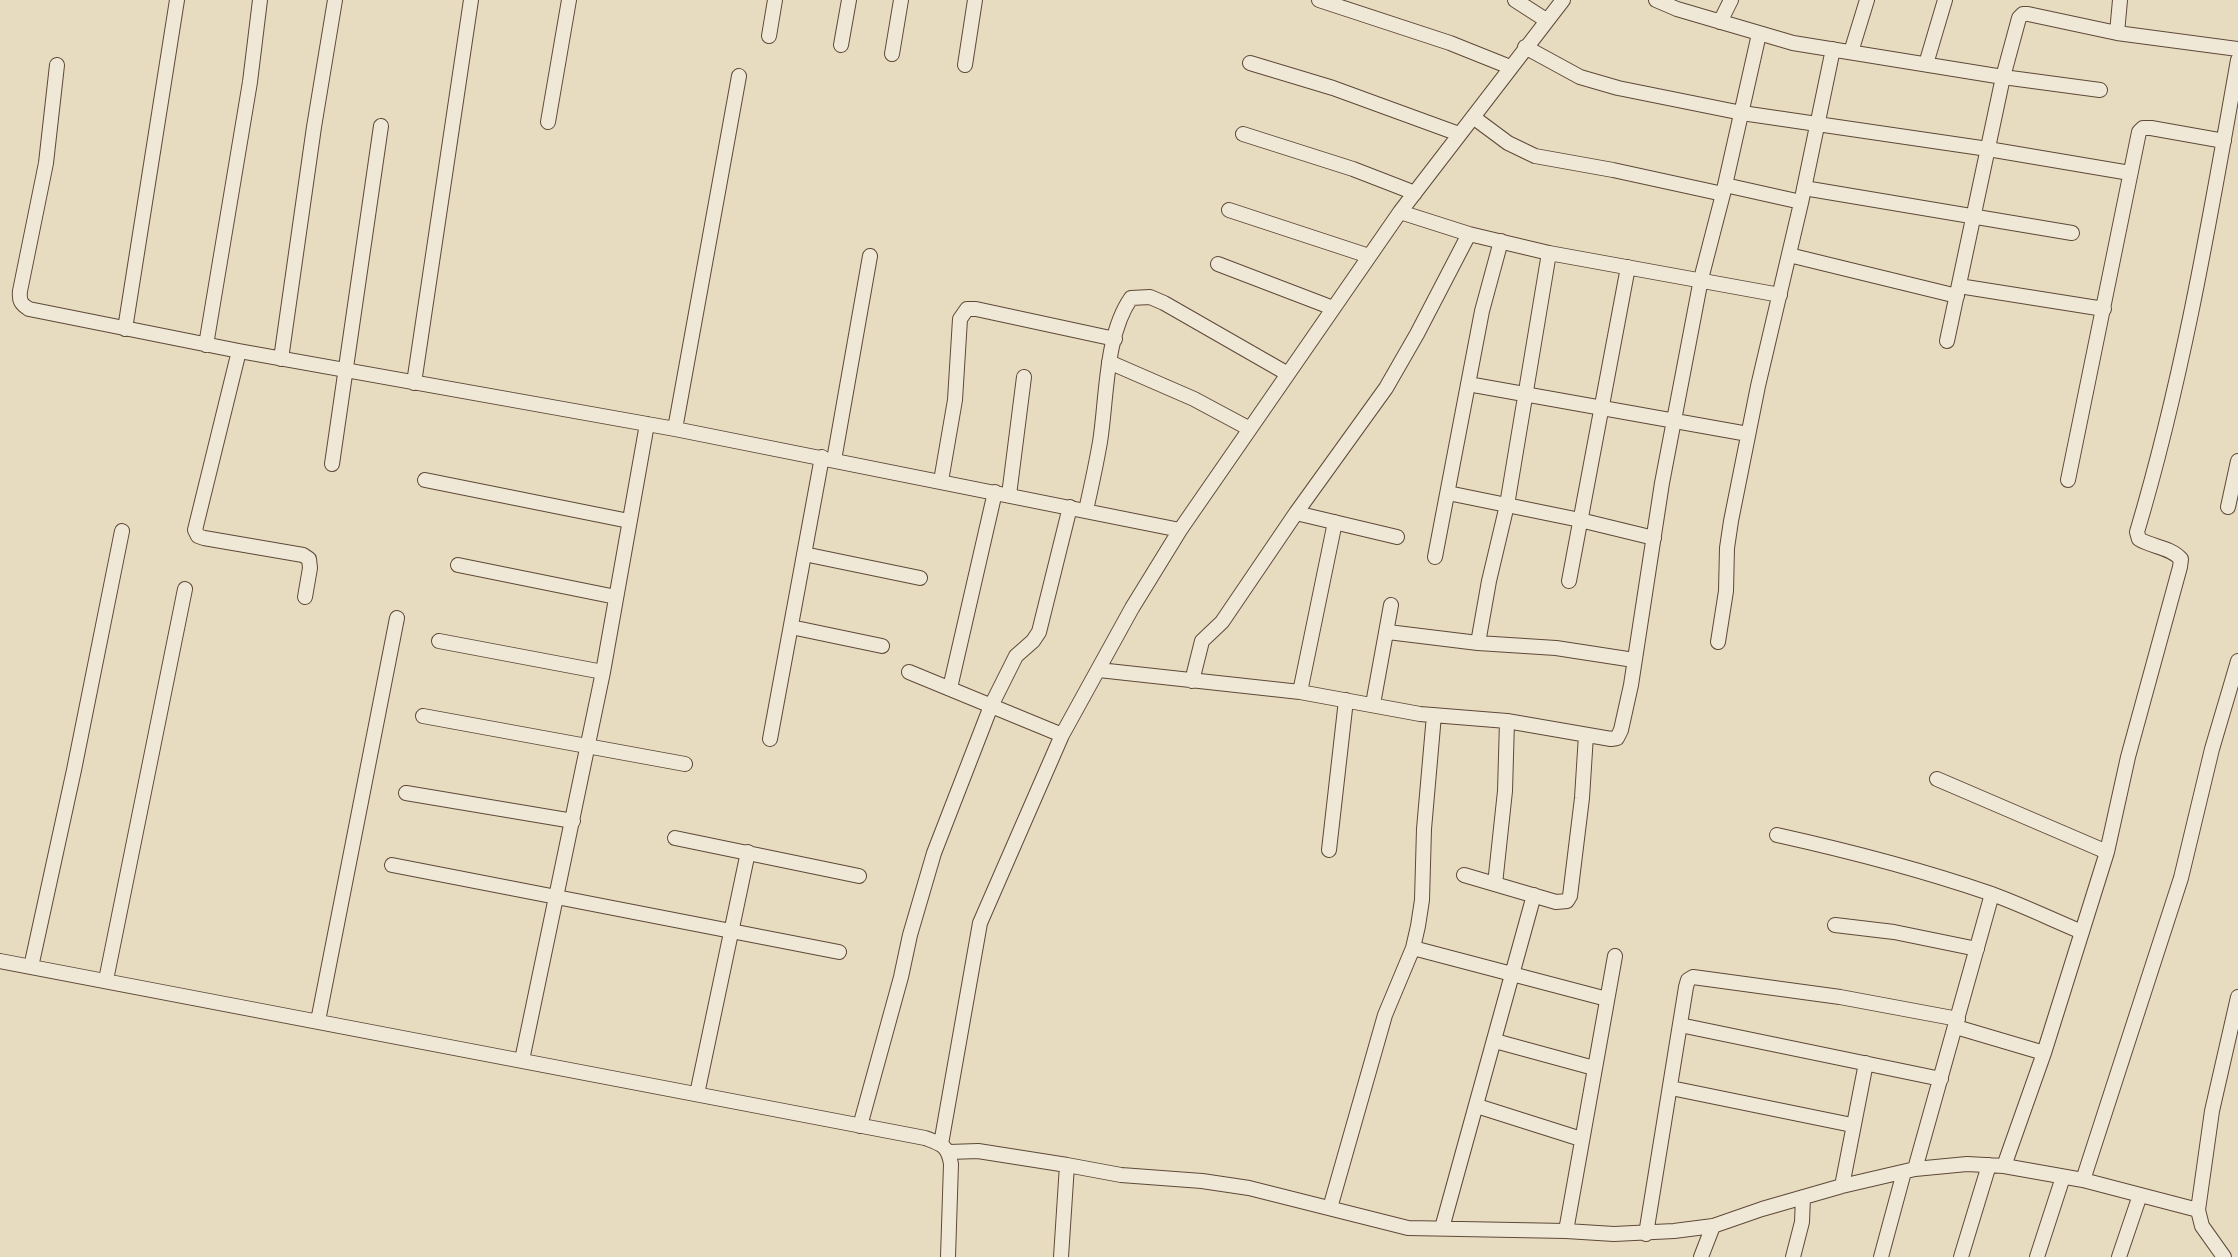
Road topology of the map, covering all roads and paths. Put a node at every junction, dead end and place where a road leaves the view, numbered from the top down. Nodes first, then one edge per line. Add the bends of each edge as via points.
1 (177, 0) edge
2 (260, 0) edge
3 (335, 0) edge
4 (471, 0) edge
5 (570, 0) edge
6 (775, 0) edge
7 (849, 0) edge
8 (901, 0) edge
9 (975, 0) edge
10 (1319, 0) edge
11 (1515, 0) edge
12 (1563, 0) edge
13 (1656, 0) edge
14 (1731, 0) edge
15 (1867, 0) edge
16 (1945, 0) edge
17 (2032, 0) edge
18 (2120, 0) edge
19 (2028, 14) junction
20 (1546, 20) junction
21 (1720, 22) junction
22 (2117, 33) junction
23 (1759, 34) junction
24 (769, 36) dead end
25 (841, 45) dead end
26 (1526, 47) junction
27 (1833, 49) junction
28 (2238, 49) edge
29 (1851, 52) junction
30 (892, 54) dead end
31 (2238, 60) edge
32 (1250, 63) dead end
33 (1926, 64) junction
34 (57, 65) dead end
35 (965, 65) dead end
36 (1510, 67) junction
37 (739, 75) dead end
38 (2002, 77) junction
39 (2100, 90) dead end
40 (1742, 113) junction
41 (1473, 117) junction
42 (548, 122) dead end
43 (1818, 123) junction
44 (381, 126) dead end
45 (1243, 134) dead end
46 (1459, 134) junction
47 (2224, 141) junction
48 (1988, 149) junction
49 (2130, 173) junction
50 (1724, 190) junction
51 (1415, 193) junction
52 (1803, 195) junction
53 (1229, 210) dead end
54 (1400, 212) junction
55 (1974, 217) junction
56 (2072, 233) dead end
57 (1469, 234) junction
58 (1501, 242) junction
59 (1549, 253) junction
60 (1790, 255) junction
61 (870, 256) dead end
62 (1369, 256) junction
63 (1218, 264) dead end
64 (1628, 267) junction
65 (1701, 279) junction
66 (1958, 291) junction
67 (1780, 295) junction
68 (1333, 308) junction
69 (2104, 309) junction
70 (125, 329) junction
71 (1115, 339) junction
72 (1947, 341) dead end
73 (206, 345) junction
74 (239, 351) junction
75 (281, 359) junction
76 (1109, 362) junction
77 (347, 371) junction
78 (1288, 374) junction
79 (1024, 377) dead end
80 (414, 383) junction
81 (1468, 384) junction
82 (1525, 395) junction
83 (1602, 409) junction
84 (1674, 422) junction
85 (647, 424) junction
86 (675, 429) junction
87 (1250, 429) junction
88 (1748, 434) junction
89 (828, 459) junction
90 (2238, 461) edge
91 (332, 464) dead end
92 (425, 480) dead end
93 (2068, 480) dead end
94 (941, 481) junction
95 (995, 492) junction
96 (1448, 493) junction
97 (1009, 495) junction
98 (1506, 505) junction
99 (1070, 507) junction
100 (2228, 507) dead end
101 (1086, 510) junction
102 (1296, 513) junction
103 (1580, 520) junction
104 (629, 521) junction
105 (1335, 522) junction
106 (1180, 530) junction
107 (122, 531) dead end
108 (1397, 537) dead end
109 (1654, 538) junction
110 (804, 554) junction
111 (1435, 557) dead end
112 (458, 565) dead end
113 (920, 578) dead end
114 (1569, 581) dead end
115 (185, 589) dead end
116 (305, 597) dead end
117 (616, 597) junction
118 (1391, 605) dead end
119 (397, 618) dead end
120 (790, 627) junction
121 (1388, 632) junction
122 (439, 641) dead end
123 (1718, 642) dead end
124 (1478, 643) junction
125 (882, 646) dead end
126 (1634, 660) junction
127 (2238, 661) edge
128 (1100, 670) junction
129 (603, 672) junction
130 (909, 672) dead end
131 (1192, 681) junction
132 (950, 688) junction
133 (1300, 692) junction
134 (1346, 700) junction
135 (1373, 704) junction
136 (992, 706) junction
137 (1434, 715) junction
138 (423, 716) dead end
139 (1507, 721) junction
140 (1062, 735) junction
141 (1586, 735) junction
142 (770, 739) dead end
143 (588, 746) junction
144 (685, 764) dead end
145 (1937, 779) dead end
146 (406, 793) dead end
147 (573, 821) junction
148 (1777, 835) dead end
149 (675, 838) dead end
150 (1329, 850) dead end
151 (748, 852) junction
152 (2107, 852) junction
153 (392, 865) dead end
154 (1464, 875) dead end
155 (859, 876) dead end
156 (1495, 884) junction
157 (1992, 894) junction
158 (1534, 895) junction
159 (557, 898) junction
160 (1835, 925) dead end
161 (732, 931) junction
162 (2082, 932) junction
163 (1413, 948) junction
164 (1977, 949) junction
165 (839, 952) dead end
166 (1615, 956) dead end
167 (0, 961) edge
168 (31, 967) junction
169 (1513, 974) junction
170 (106, 980) junction
171 (2238, 997) edge
172 (1607, 999) junction
173 (318, 1021) junction
174 (1957, 1023) junction
175 (1680, 1025) junction
176 (1495, 1041) junction
177 (2234, 1041) edge
178 (2044, 1053) junction
179 (522, 1060) junction
180 (1866, 1063) junction
181 (1593, 1068) junction
182 (1941, 1079) junction
183 (1671, 1088) junction
184 (697, 1094) junction
185 (1477, 1106) junction
186 (1852, 1125) junction
187 (860, 1126) junction
188 (1581, 1139) junction
189 (945, 1148) junction
190 (1067, 1165) junction
191 (1989, 1165) junction
192 (2004, 1166) junction
193 (1909, 1171) junction
194 (2063, 1177) junction
195 (2083, 1180) junction
196 (1842, 1186) junction
197 (2140, 1194) junction
198 (1803, 1197) junction
199 (1330, 1208) junction
200 (2198, 1210) junction
201 (1713, 1226) junction
202 (1442, 1228) junction
203 (1566, 1231) junction
204 (1646, 1234) junction
205 (948, 1257) edge
206 (1061, 1257) edge
207 (1701, 1257) edge
208 (1793, 1257) edge
209 (1881, 1257) edge
210 (1961, 1257) edge
211 (2037, 1257) edge
212 (2119, 1257) edge
213 (2224, 1257) edge

1 - 70 street
2 - 73 street
3 - 75 street
4 - 80 street
5 - 42 street
6 - 24 street
7 - 25 street
8 - 30 street
9 - 35 street
10 - 36 street
11 - 20 street
12 - 20 street
13 - 21 street
14 - 21 street
15 - 29 street
16 - 33 street
17 - 19 street
18 - 22 street
19 - 22 street
19 - 38 street via 2023,14 2016,24
20 - 26 street
21 - 23 street
22 - 28 street
23 - 27 street
23 - 40 street
26 - 36 street
26 - 40 street via 1595,83
27 - 29 street
27 - 43 street
29 - 33 street
31 - 47 street
32 - 46 street via 1333,88
33 - 38 street
34 - 70 street via 46,163 19,300 29,309
36 - 41 street
37 - 86 street
38 - 39 street
38 - 48 street
40 - 43 street
40 - 50 street
41 - 46 street
41 - 50 street via 1508,143 1535,156
43 - 48 street
43 - 52 street
44 - 77 street
45 - 51 street
46 - 51 street
47 - 49 street via 2143,128
47 - 152 street via 2177,378 2137,532 2145,543 2175,553 2181,559 2181,567 2127,757
48 - 49 street
48 - 55 street
49 - 69 street
50 - 52 street
50 - 65 street
51 - 54 street
52 - 55 street
52 - 60 street
53 - 62 street
54 - 57 street
54 - 62 street
55 - 56 street
55 - 66 street
57 - 58 street
57 - 102 street via 1386,388
58 - 59 street
58 - 81 street
59 - 64 street
59 - 82 street
60 - 66 street
60 - 67 street
61 - 89 street
62 - 68 street
63 - 68 street
64 - 65 street
64 - 83 street
65 - 67 street
65 - 84 street
66 - 69 street
66 - 72 street
67 - 88 street
68 - 78 street
69 - 93 street
70 - 73 street
71 - 76 street
71 - 78 street via 1131,298 1150,297
71 - 94 street via 967,309 960,319 955,400
73 - 74 street
74 - 75 street
74 - 116 street via 195,530 204,538 303,555 309,559 310,568
75 - 77 street
76 - 87 street via 1194,399
76 - 101 street via 1100,442
77 - 80 street
77 - 91 street
78 - 87 street
79 - 97 street
80 - 85 street
81 - 82 street
81 - 96 street
82 - 83 street
82 - 98 street
83 - 84 street
83 - 103 street
84 - 88 street
84 - 109 street
85 - 86 street
85 - 104 street
86 - 89 street
87 - 106 street
88 - 123 street via 1727,548 1726,591
89 - 94 street
89 - 110 street
90 - 100 street
92 - 104 street
94 - 95 street
95 - 97 street
95 - 132 street
96 - 98 street
96 - 111 street
97 - 99 street
98 - 103 street
98 - 124 street
99 - 101 street
99 - 136 street via 1039,632 1016,656
101 - 106 street
102 - 105 street
102 - 131 street via 1222,622 1202,641
103 - 109 street
103 - 114 street
104 - 117 street
105 - 108 street
105 - 133 street
106 - 128 street
107 - 168 street
109 - 126 street
110 - 113 street
110 - 120 street
112 - 117 street
115 - 170 street
117 - 129 street
118 - 121 street
119 - 173 street
120 - 125 street
120 - 142 street
121 - 124 street
121 - 135 street
122 - 129 street
124 - 126 street via 1556,648
126 - 141 street via 1619,735 1611,739
127 - 195 street via 2181,878
128 - 131 street
128 - 140 street
129 - 143 street
130 - 132 street
131 - 133 street
132 - 136 street
133 - 134 street
134 - 135 street
134 - 150 street
135 - 137 street
136 - 140 street
136 - 187 street via 934,853
137 - 139 street
137 - 163 street via 1422,851 1422,900
138 - 143 street
139 - 141 street
139 - 156 street via 1505,792
140 - 189 street via 980,923
141 - 158 street via 1570,896 1562,903
143 - 144 street
143 - 147 street
145 - 152 street
146 - 147 street
147 - 159 street
148 - 157 street via 1862,854
149 - 151 street
151 - 155 street
151 - 161 street
152 - 162 street
153 - 159 street
154 - 156 street
156 - 158 street
157 - 162 street
157 - 164 street
158 - 169 street
159 - 161 street
159 - 179 street
160 - 164 street
161 - 165 street
161 - 184 street
162 - 178 street
163 - 169 street
163 - 199 street via 1385,1015
164 - 174 street
166 - 172 street
167 - 168 street
168 - 170 street
169 - 172 street
169 - 176 street
170 - 173 street
171 - 177 street
172 - 181 street
173 - 179 street
174 - 175 street via 1840,996 1693,976 1686,987
174 - 178 street
174 - 182 street
175 - 180 street
175 - 183 street
176 - 181 street
176 - 185 street
177 - 200 street via 2212,1111
178 - 192 street
179 - 184 street
180 - 182 street
180 - 186 street
181 - 188 street
182 - 193 street
183 - 186 street
183 - 204 street
184 - 187 street
185 - 188 street
185 - 202 street
186 - 196 street
187 - 189 street via 925,1138
188 - 203 street
189 - 190 street
189 - 205 street via 951,1164
190 - 199 street via 1121,1175 1249,1188
190 - 206 street
191 - 192 street
191 - 193 street
191 - 210 street
192 - 194 street
193 - 196 street
193 - 209 street
194 - 195 street
194 - 211 street
195 - 197 street
196 - 198 street
197 - 200 street
197 - 212 street
198 - 201 street
198 - 208 street via 1802,1222
199 - 202 street via 1408,1228
200 - 213 street via 2202,1226
201 - 204 street
201 - 207 street
202 - 203 street
203 - 204 street

